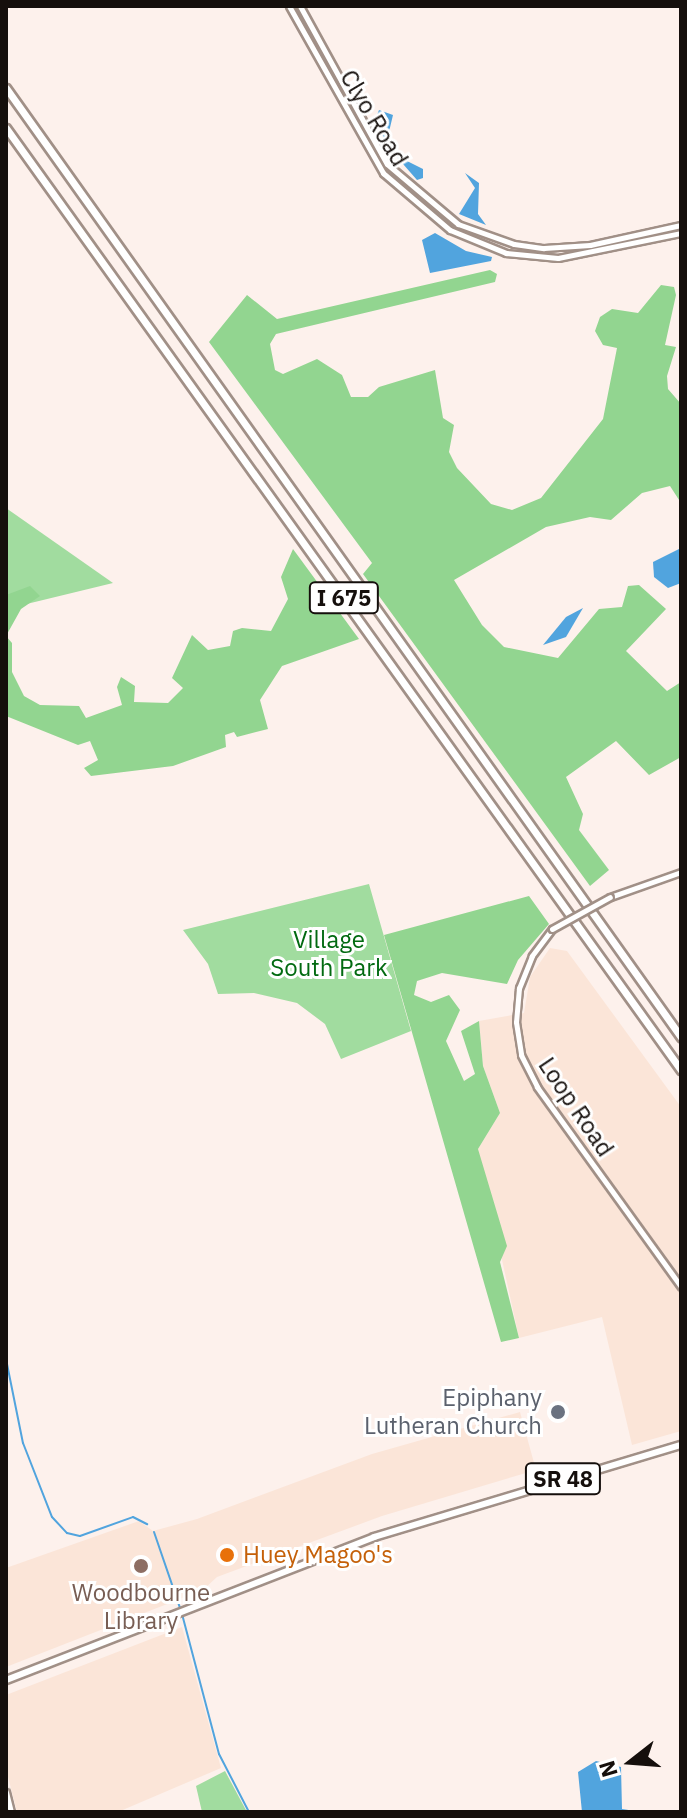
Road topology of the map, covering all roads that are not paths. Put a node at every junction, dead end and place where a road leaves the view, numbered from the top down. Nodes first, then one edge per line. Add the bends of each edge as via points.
1 (289, 6) edge
2 (300, 6) edge
3 (6, 88) edge
4 (6, 128) edge
5 (681, 225) edge
6 (681, 233) edge
7 (681, 872) edge
8 (681, 1035) edge
9 (681, 1070) edge
10 (681, 1287) edge
11 (681, 1445) edge
12 (6, 1680) edge
13 (6, 1792) edge
14 (11, 1812) edge

1 - 6 street, Clyo Road via 383,173 450,230 506,253 558,258
2 - 5 street, Clyo Road via 387,164 458,224 514,244 544,248 590,245
3 - 8 highway, I 675
4 - 9 highway, I 675
7 - 10 street, Loop Road, bridge via 610,897 552,929 532,956 519,988 516,1022 521,1055 537,1087
11 - 12 main road, SR 48 via 374,1537
13 - 14 street

